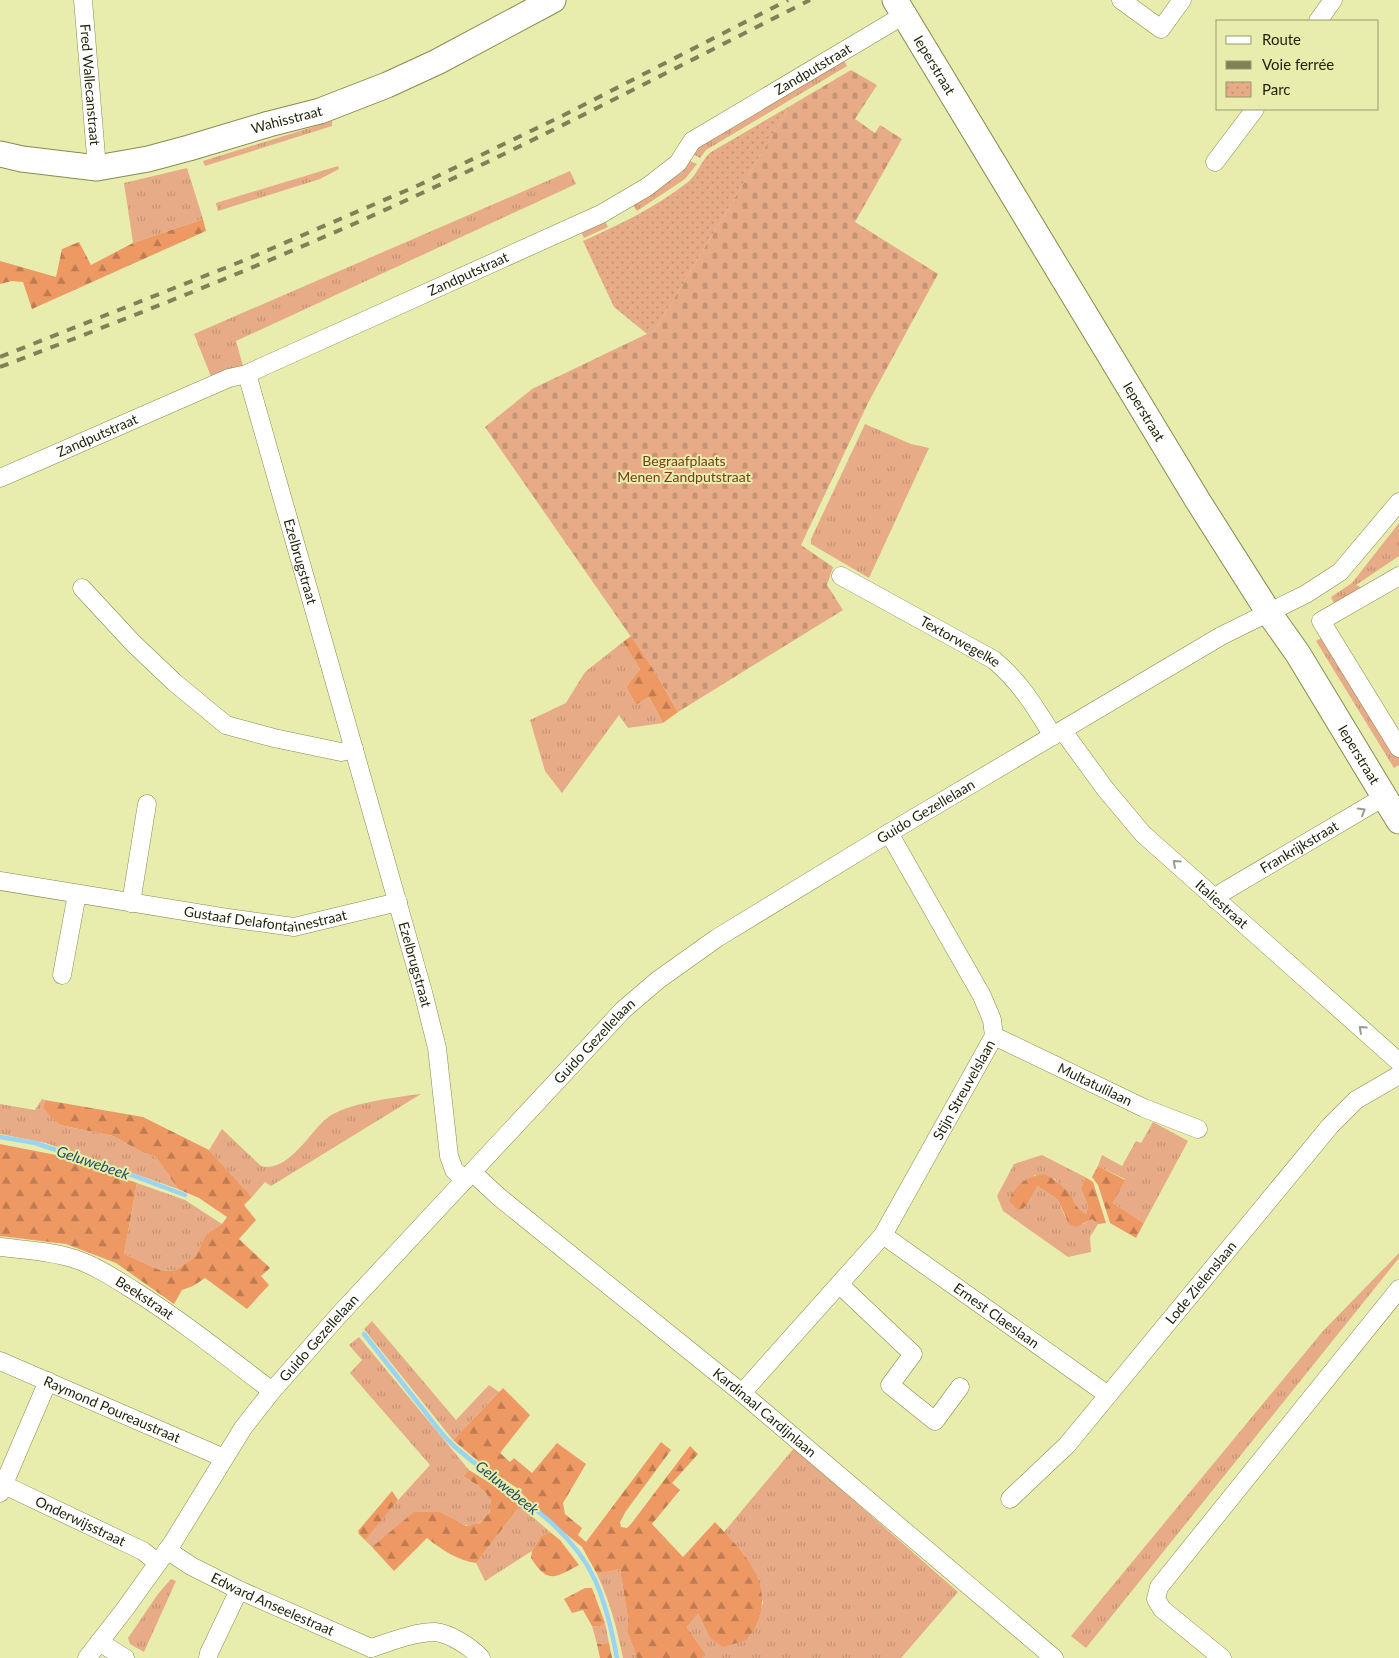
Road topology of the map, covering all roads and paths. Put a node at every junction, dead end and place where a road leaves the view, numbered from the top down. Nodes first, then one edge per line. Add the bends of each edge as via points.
1 (83, 0) edge
2 (553, 0) edge
3 (1122, 0) edge
4 (1182, 0) edge
5 (1332, 0) edge
6 (900, 7) edge
7 (1319, 20) edge
8 (1254, 110) edge
9 (0, 154) edge
10 (1215, 162) dead end
11 (97, 168) junction
12 (247, 374) junction
13 (0, 478) edge
14 (1399, 502) edge
15 (841, 576) dead end
16 (1399, 576) edge
17 (82, 588) dead end
18 (1269, 613) junction
19 (1058, 734) junction
20 (1399, 748) edge
21 (354, 749) junction
22 (1384, 797) junction
23 (147, 804) dead end
24 (1399, 821) edge
25 (888, 833) junction
26 (0, 881) edge
27 (77, 894) junction
28 (1216, 900) junction
29 (132, 902) junction
30 (398, 902) junction
31 (62, 975) dead end
32 (994, 1036) junction
33 (1399, 1062) edge
34 (1399, 1075) edge
35 (1198, 1129) dead end
36 (469, 1176) junction
37 (883, 1235) junction
38 (0, 1248) edge
39 (840, 1285) junction
40 (1399, 1289) edge
41 (0, 1361) edge
42 (48, 1381) junction
43 (960, 1386) dead end
44 (272, 1391) junction
45 (742, 1393) junction
46 (1108, 1395) junction
47 (224, 1458) junction
48 (2, 1487) edge
49 (1010, 1499) dead end
50 (163, 1557) junction
51 (239, 1590) junction
52 (99, 1642) junction
53 (372, 1653) edge
54 (87, 1658) edge
55 (125, 1658) edge
56 (208, 1658) edge
57 (481, 1658) edge
58 (1054, 1658) edge
59 (1222, 1658) edge

1 - 11 street, Fred Wallecanstraat
2 - 11 street, Wahisstraat via 437,62 320,111 148,159
3 - 4 street via 1161,29
5 - 7 street
6 - 12 street, Zandputstraat via 692,141 678,163 647,187 601,214
6 - 18 street, Ieperstraat
8 - 10 street
9 - 11 street, Wahisstraat
12 - 13 street, Zandputstraat via 229,378
12 - 21 street, Ezelbrugstraat
14 - 18 street, Guido Gezellelaan via 1340,572
15 - 19 street, Textorwegelke via 994,660 1009,673
16 - 20 street via 1321,621
17 - 21 street via 174,682 226,725 341,752
18 - 19 street, Guido Gezellelaan via 1214,641
18 - 22 street, Ieperstraat via 1298,654
19 - 25 street, Guido Gezellelaan
28 -> 19 street, Italiestraat via 1143,834
21 - 30 street, Ezelbrugstraat
22 - 24 street, Ieperstraat
28 -> 22 street, Frankrijkstraat via 1223,892
23 - 29 street
25 - 32 street, Stijn Streuvelslaan via 982,996 992,1020
25 - 36 street, Guido Gezellelaan via 717,938 658,980 623,1010
26 - 27 street, Gustaaf Delafontainestraat
27 - 29 street, Gustaaf Delafontainestraat
27 - 31 street
33 -> 28 street, Italiestraat
29 - 30 street, Gustaaf Delafontainestraat via 294,927
30 - 36 street, Ezelbrugstraat via 437,1048 448,1156 454,1170
32 - 35 street, Multatulilaan via 1144,1108
32 - 37 street, Stijn Streuvelslaan
34 - 46 street, Lode Zielenslaan via 1356,1100 1330,1126
36 - 44 street, Guido Gezellelaan
36 - 45 street, Kardinaal Cardijnlaan
37 - 39 street, Stijn Streuvelslaan
37 - 46 street, Ernest Claeslaan
38 - 44 street, Beekstraat via 68,1257 106,1273 182,1323
39 - 43 street via 914,1354 890,1385 935,1421
39 - 45 street, Stijn Streuvelslaan
40 - 59 street via 1159,1587 1156,1599 1162,1609
41 - 42 street, Raymond Poureaustraat
42 - 47 street, Raymond Poureaustraat
42 - 48 street
44 - 47 street, Guido Gezellelaan
45 - 58 street, Kardinaal Cardijnlaan
46 - 49 street, Lode Zielenslaan via 1068,1445
47 - 50 street, Guido Gezellelaan
48 - 50 street, Onderwijsstraat
50 - 51 street, Edward Anseelestraat via 191,1566
50 - 52 street, Guido Gezellelaan
51 - 53 street, Edward Anseelestraat
51 - 56 street
52 - 54 street, Guido Gezellelaan
52 - 55 street
53 - 57 street via 406,1637 436,1632 460,1641

